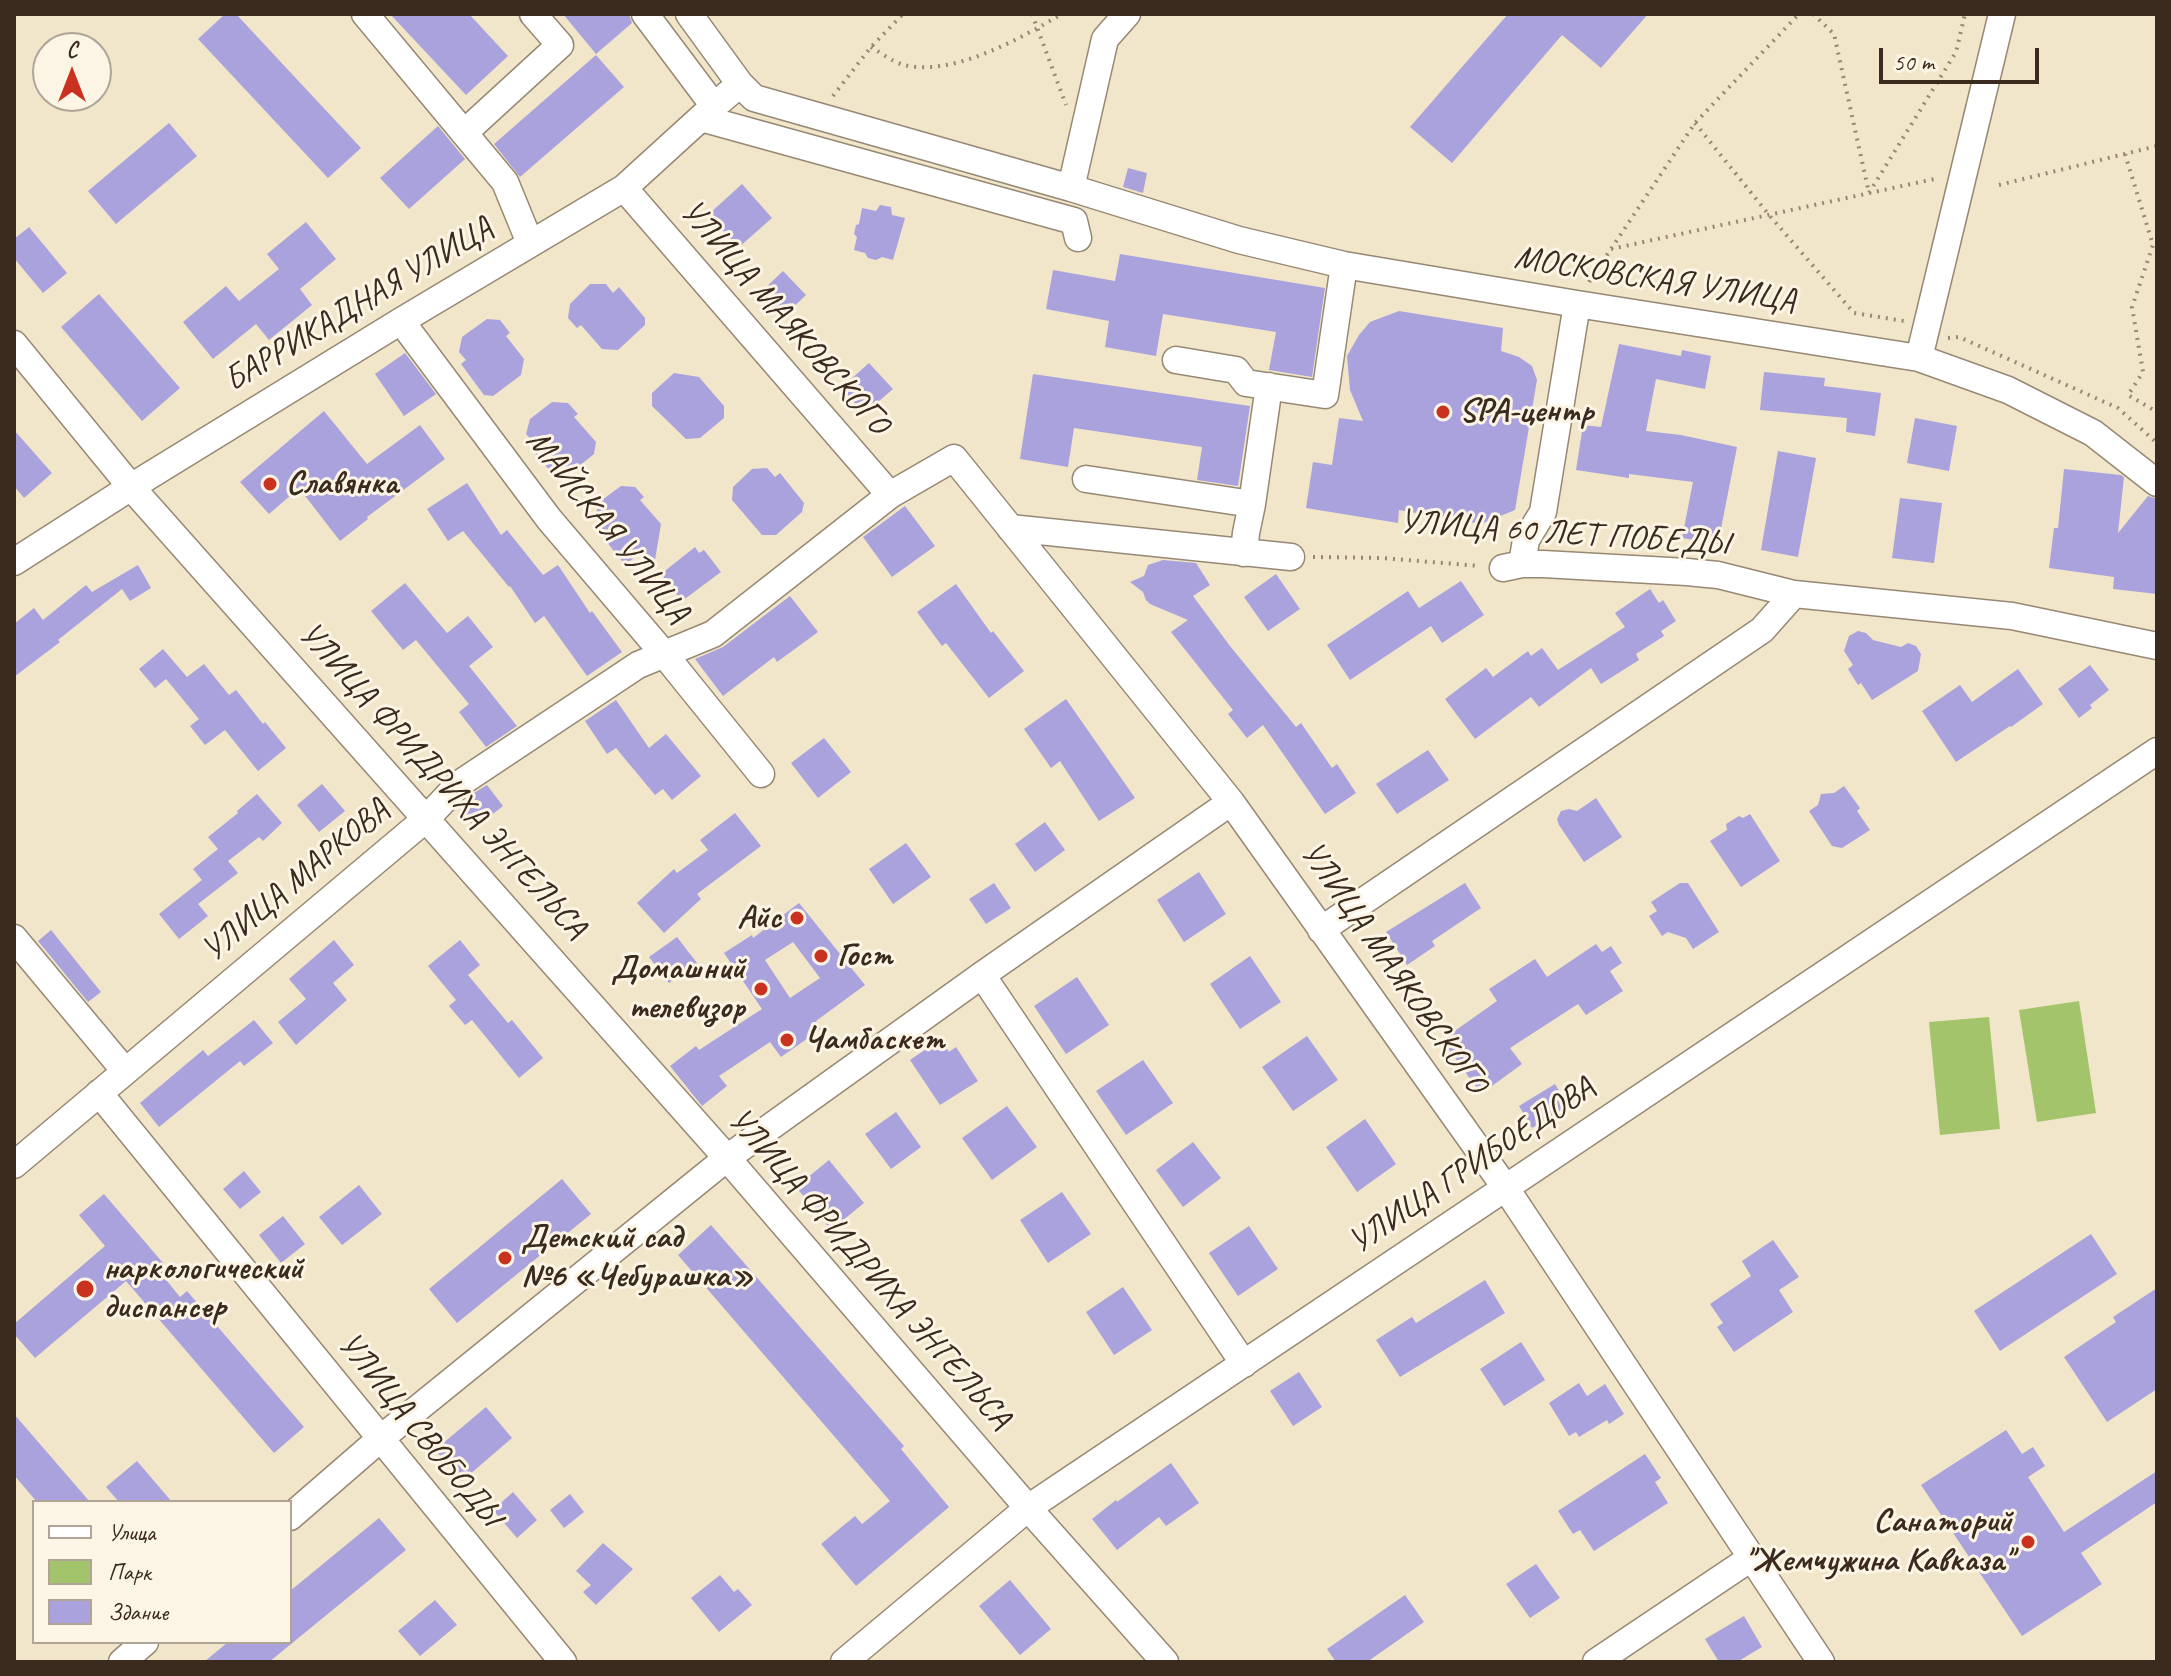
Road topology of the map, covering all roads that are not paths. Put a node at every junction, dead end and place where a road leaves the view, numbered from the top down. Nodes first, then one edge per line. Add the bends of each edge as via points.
1 (365, 14) edge
2 (533, 14) edge
3 (645, 14) edge
4 (689, 14) edge
5 (1127, 14) edge
6 (2002, 14) edge
7 (721, 100) junction
8 (464, 133) junction
9 (624, 188) junction
10 (1071, 188) junction
11 (1078, 238) dead end
12 (530, 243) junction
13 (1344, 265) junction
14 (1577, 304) junction
15 (401, 321) junction
16 (1923, 340) junction
17 (14, 344) edge
18 (1176, 360) dead end
19 (1269, 386) junction
20 (954, 458) joint
21 (1086, 479) dead end
22 (2157, 483) edge
23 (131, 487) junction
24 (890, 495) junction
25 (1252, 504) junction
26 (1010, 528) junction
27 (1244, 553) junction
28 (1291, 557) road end
29 (14, 562) edge
30 (1794, 594) junction
31 (2157, 646) edge
32 (664, 654) junction
33 (2157, 751) edge
34 (761, 774) dead end
35 (1231, 802) junction
36 (427, 818) junction
37 (1321, 930) junction
38 (14, 938) edge
39 (982, 975) junction
40 (125, 1071) junction
41 (99, 1093) junction
42 (727, 1158) junction
43 (14, 1165) edge
44 (1505, 1187) junction
45 (1244, 1364) junction
46 (380, 1439) junction
47 (1028, 1508) junction
48 (292, 1515) edge
49 (1751, 1558) junction
50 (143, 1644) edge
51 (122, 1662) edge
52 (563, 1662) edge
53 (844, 1662) edge
54 (1165, 1662) edge
55 (1596, 1662) edge
56 (1821, 1662) edge

1 - 8 street
2 - 8 street via 560,45
3 - 7 street
4 - 7 street
5 - 10 street via 1105,39
6 - 16 street
7 - 9 street, БАРРИКАДНАЯ УЛИЦА
7 - 10 street, МОСКОВСКАЯ УЛИЦА via 754,98
7 - 11 street via 1074,221
8 - 12 street via 505,182
9 - 12 street, БАРРИКАДНАЯ УЛИЦА
9 - 24 street, УЛИЦА МАЯКОВСКОГО
10 - 13 street, МОСКОВСКАЯ УЛИЦА via 1239,240
12 - 15 street, БАРРИКАДНАЯ УЛИЦА
13 - 14 street, МОСКОВСКАЯ УЛИЦА
13 - 19 street via 1325,395
14 - 16 street, МОСКОВСКАЯ УЛИЦА
14 - 30 street, УЛИЦА 60 ЛЕТ ПОБЕДЫ via 1543,512 1512,566 1703,573
15 - 23 street, БАРРИКАДНАЯ УЛИЦА
15 - 32 street, МАЙСКАЯ УЛИЦА via 549,519
16 - 22 street, МОСКОВСКАЯ УЛИЦА via 2093,433
17 - 23 street, УЛИЦА ФРИДРИХА ЭНГЕЛЬСА
18 - 19 street via 1236,370 1246,383
19 - 25 street
20 - 24 street, УЛИЦА МАРКОВА
20 - 26 street, УЛИЦА МАЯКОВСКОГО
21 - 25 street
23 - 29 street, БАРРИКАДНАЯ УЛИЦА
23 - 36 street, УЛИЦА ФРИДРИХА ЭНГЕЛЬСА
24 - 32 street, УЛИЦА МАРКОВА via 713,634
25 - 27 street
26 - 27 street
26 - 35 street, УЛИЦА МАЯКОВСКОГО
27 - 28 street
30 - 31 street, УЛИЦА 60 ЛЕТ ПОБЕДЫ via 2012,616
30 - 37 street via 1762,630
32 - 34 street, МАЙСКАЯ УЛИЦА
32 - 36 street, УЛИЦА МАРКОВА via 638,665 459,784
33 - 44 street, УЛИЦА ГРИБОЕДОВА
35 - 37 street, УЛИЦА МАЯКОВСКОГО
35 - 39 street
36 - 40 street, УЛИЦА МАРКОВА
36 - 42 street, УЛИЦА ФРИДРИХА ЭНГЕЛЬСА
37 - 44 street, УЛИЦА МАЯКОВСКОГО
38 - 40 street
39 - 42 street
39 - 45 street
40 - 41 street, УЛИЦА МАРКОВА
41 - 43 street, УЛИЦА МАРКОВА
41 - 46 street, УЛИЦА СВОБОДЫ
42 - 46 street
42 - 47 street, УЛИЦА ФРИДРИХА ЭНГЕЛЬСА
44 - 45 street, УЛИЦА ГРИБОЕДОВА
44 - 49 street, УЛИЦА МАЯКОВСКОГО
45 - 47 street, УЛИЦА ГРИБОЕДОВА
46 - 48 street
46 - 52 street, УЛИЦА СВОБОДЫ
47 - 53 street, УЛИЦА ГРИБОЕДОВА
47 - 54 street, УЛИЦА ФРИДРИХА ЭНГЕЛЬСА
49 - 55 street
49 - 56 street, УЛИЦА МАЯКОВСКОГО
50 - 51 street

